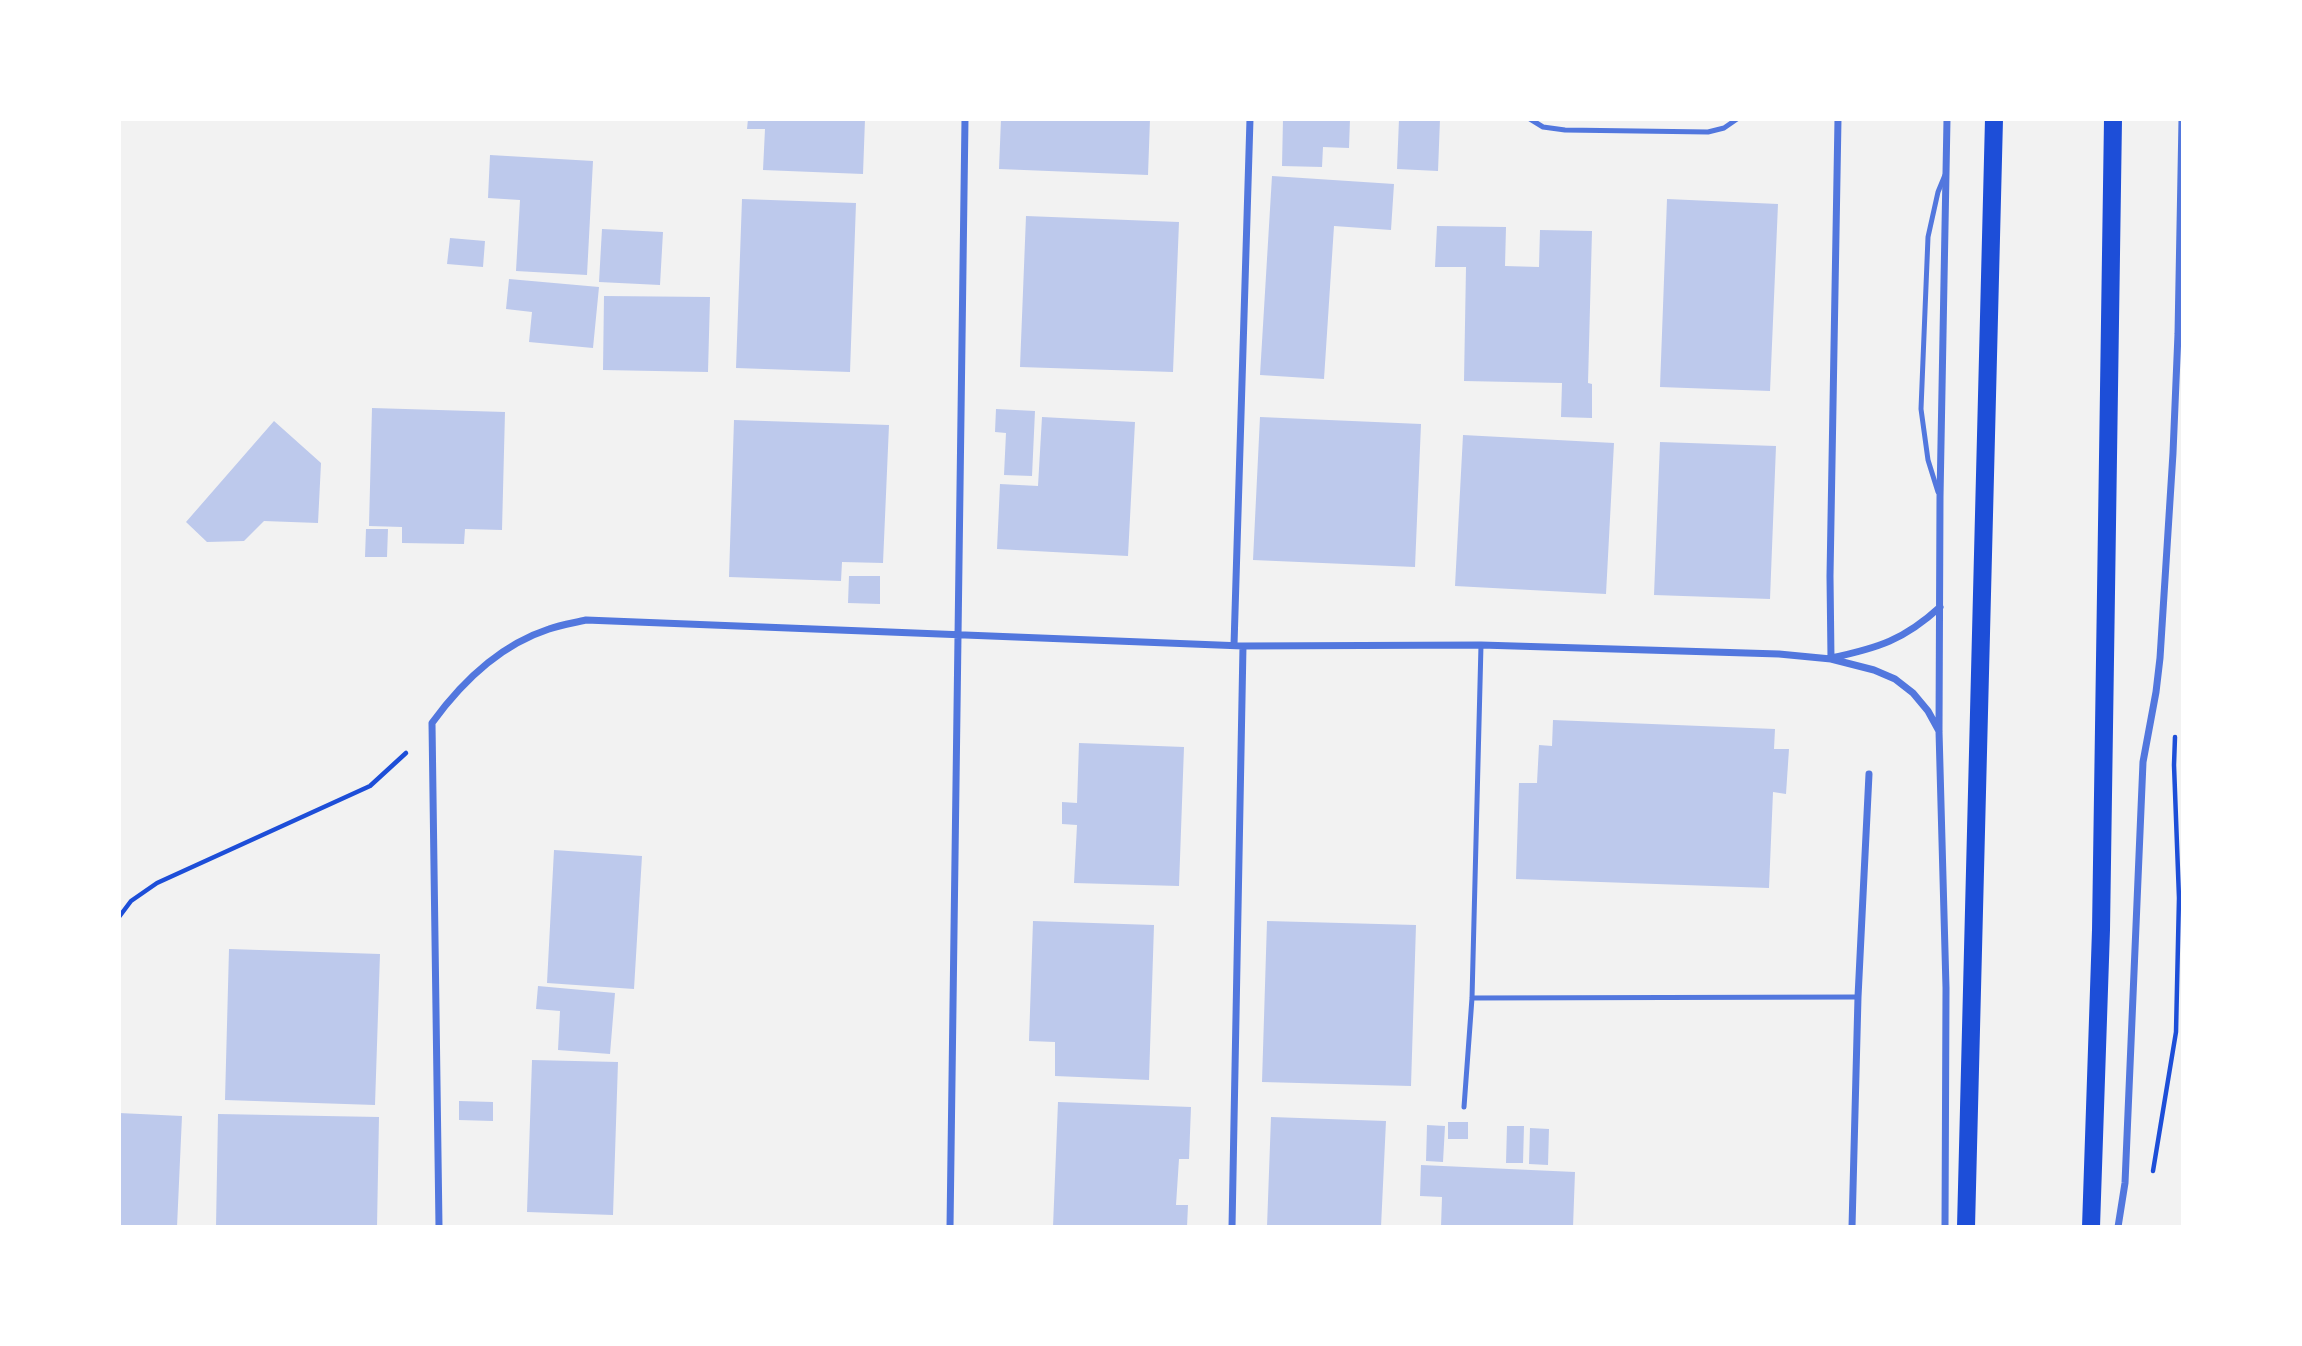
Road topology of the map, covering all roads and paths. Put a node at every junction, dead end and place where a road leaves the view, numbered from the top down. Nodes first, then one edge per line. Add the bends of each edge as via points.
1 (965, 119) edge
2 (1250, 119) edge
3 (1531, 119) edge
4 (1737, 119) edge
5 (1838, 119) edge
6 (1947, 119) edge
7 (1994, 119) edge
8 (2113, 119) edge
9 (2182, 119) edge
10 (1946, 172) junction
11 (1940, 498) junction
12 (1940, 607) junction
13 (959, 635) junction
14 (1481, 645) junction
15 (1238, 646) junction
16 (1831, 659) junction
17 (432, 723) junction
18 (2176, 723) dead end
19 (1939, 731) junction
20 (1869, 774) dead end
21 (119, 917) edge
22 (1858, 997) junction
23 (1472, 998) junction
24 (1464, 1107) dead end
25 (2152, 1177) dead end
26 (439, 1227) edge
27 (950, 1227) edge
28 (1232, 1227) edge
29 (1852, 1227) edge
30 (1945, 1227) edge
31 (1966, 1227) edge
32 (2091, 1227) edge
33 (2118, 1227) edge

1 - 13 street
2 - 15 street
3 - 4 lane via 1542,127 1565,130 1695,132 1724,128
5 - 16 street
6 - 10 street
7 - 31 main road
8 - 32 main road via 2101,930
9 - 33 street via 2172,467 2160,658 2143,762 2125,1183
10 - 11 street
10 - 11 lane via 1928,237 1921,409 1928,460
11 - 12 street
12 - 16 street via 1897,639
12 - 19 street
13 - 15 street
13 - 17 street via 586,620 547,629 512,647 471,677
13 - 27 street
14 - 15 street
14 - 16 street
14 - 23 lane
15 - 28 street
16 - 19 street via 1895,679 1928,710
17 - 21 path via 370,786 157,883 131,901
17 - 26 street
18 - 25 path via 2176,1032
19 - 30 street via 1946,988
20 - 22 street
22 - 23 lane
22 - 29 street
23 - 24 lane

